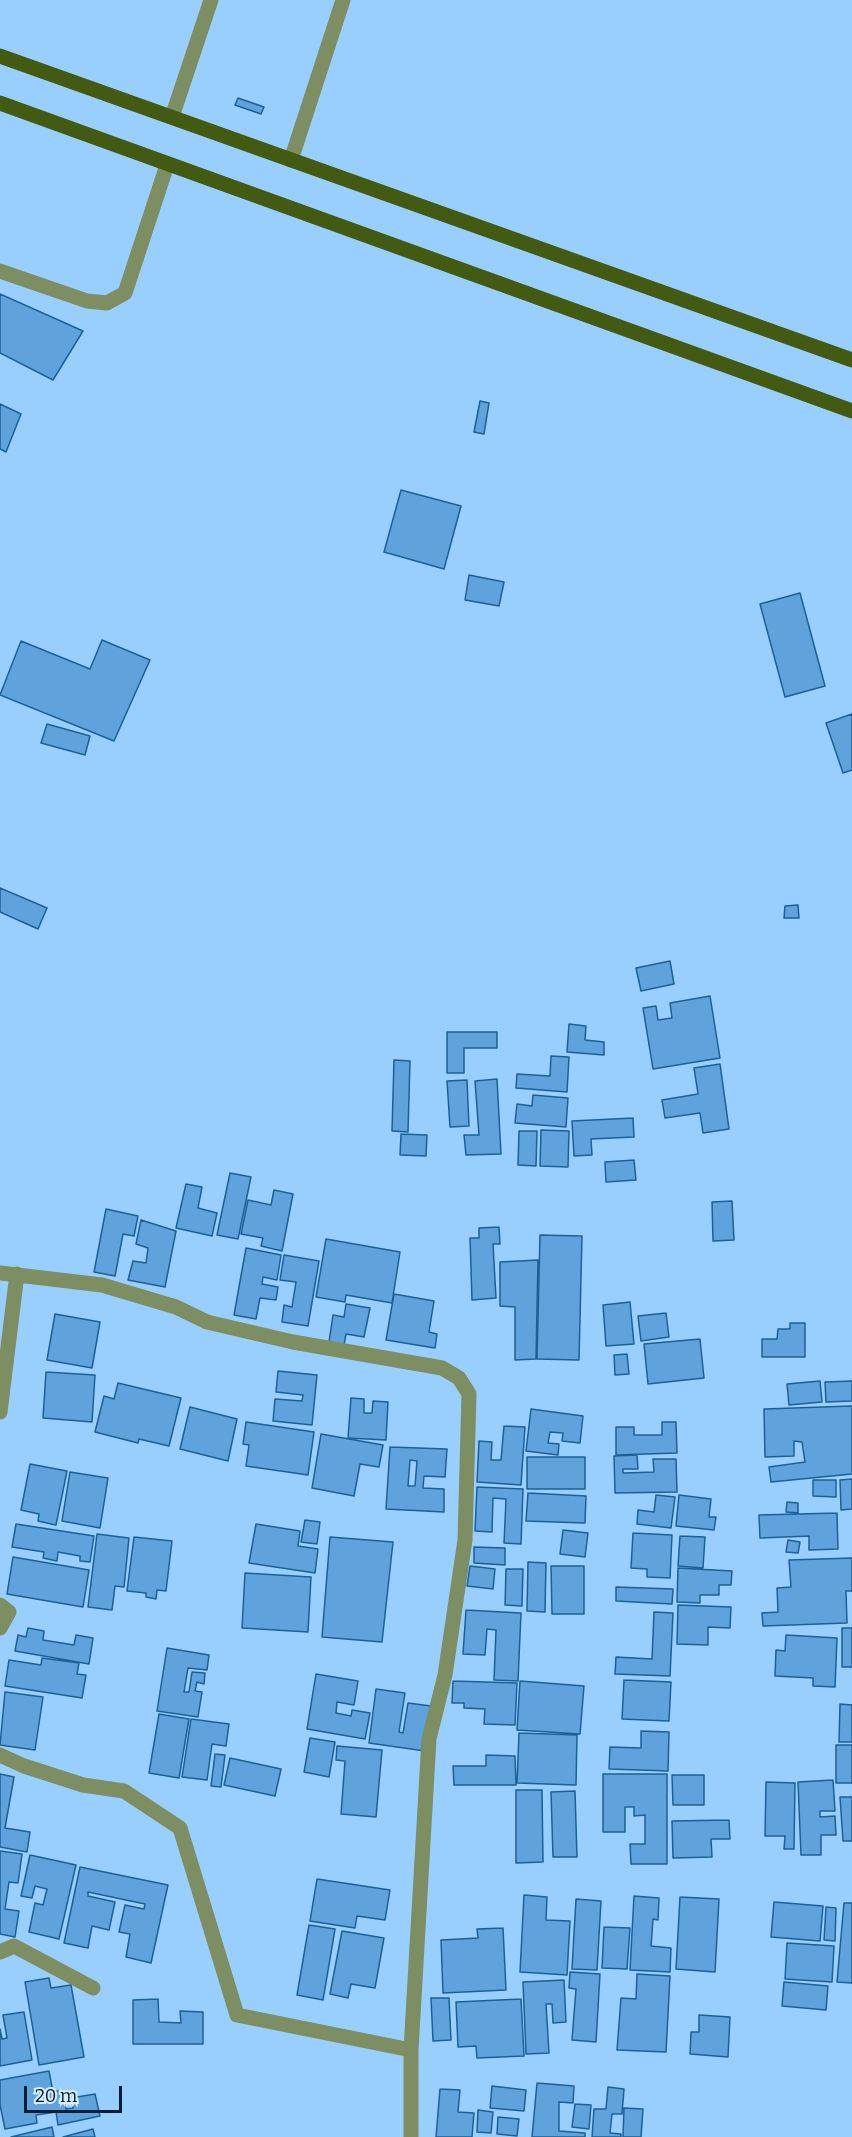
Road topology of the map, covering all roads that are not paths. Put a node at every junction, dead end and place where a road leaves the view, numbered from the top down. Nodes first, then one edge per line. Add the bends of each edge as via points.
1 (211, 0) edge
2 (343, 0) edge
3 (0, 56) edge
4 (0, 103) edge
5 (172, 117) junction
6 (291, 160) junction
7 (167, 165) junction
8 (0, 271) edge
9 (852, 360) edge
10 (852, 411) edge
11 (0, 1272) edge
12 (17, 1274) junction
13 (0, 1412) edge
14 (0, 1605) edge
15 (0, 1628) edge
16 (0, 1755) edge
17 (0, 1952) edge
18 (93, 1988) dead end
19 (411, 2050) junction
20 (411, 2137) edge

1 - 5 street
2 - 6 street
3 - 5 main road
4 - 7 main road
5 - 6 main road
6 - 9 main road
7 - 8 street via 125,293 107,303 87,301
7 - 10 main road
11 - 12 street
12 - 13 street
12 - 19 street via 102,1285 218,1324 292,1342 442,1368 459,1378 469,1394 465,1540 445,1675 429,1739
14 - 15 street via 9,1612
16 - 19 street via 83,1785 124,1791 180,1828 237,2015
17 - 18 street via 14,1946
19 - 20 street

